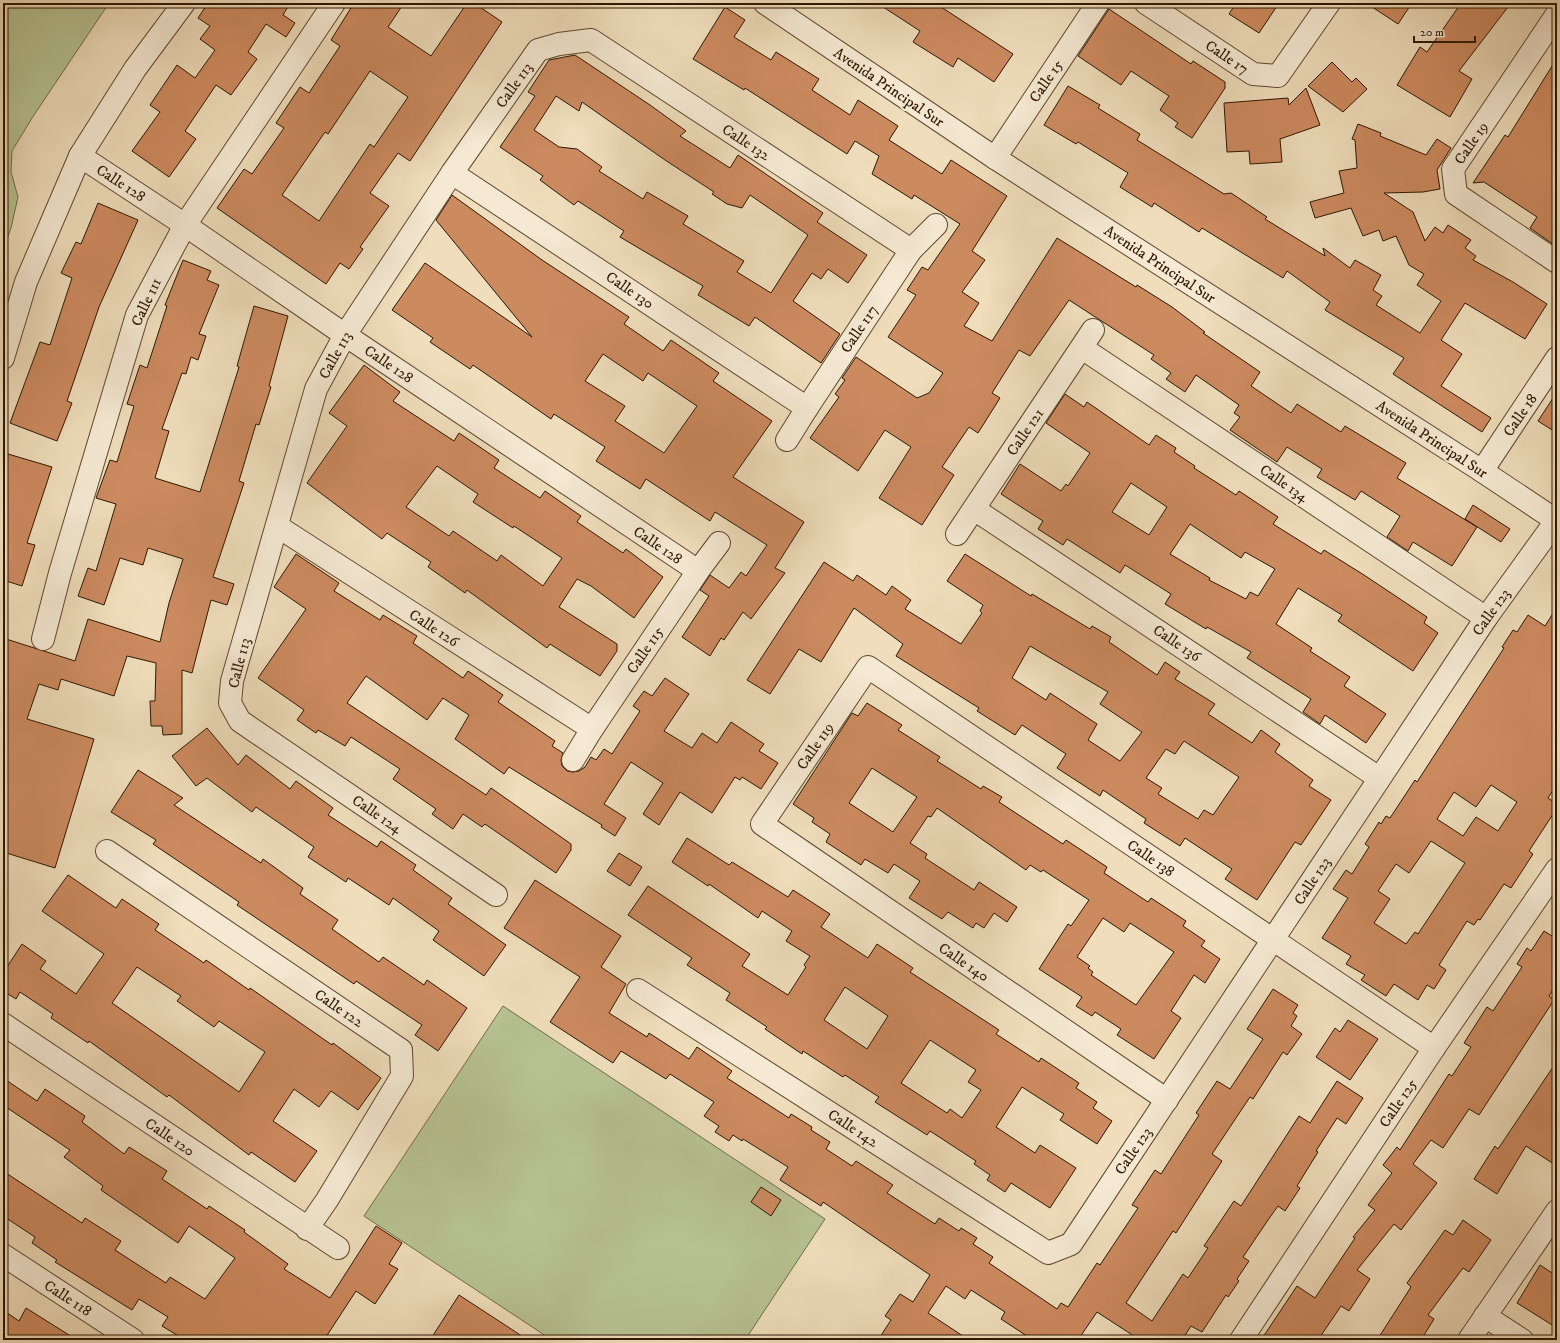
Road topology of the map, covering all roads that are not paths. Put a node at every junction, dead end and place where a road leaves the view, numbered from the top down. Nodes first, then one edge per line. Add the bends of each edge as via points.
1 (184, 3) edge
2 (334, 3) edge
3 (766, 3) edge
4 (1098, 3) edge
5 (1146, 3) edge
6 (1328, 3) edge
7 (1557, 14) edge
8 (579, 42) joint
9 (80, 156) junction
10 (995, 158) junction
11 (452, 173) junction
12 (185, 225) junction
13 (936, 225) dead end
14 (911, 250) junction
15 (1557, 262) edge
16 (1093, 330) dead end
17 (345, 335) junction
18 (1082, 348) junction
19 (3, 358) edge
20 (1557, 358) edge
21 (807, 408) junction
22 (788, 440) dead end
23 (1482, 471) junction
24 (974, 509) junction
25 (1557, 521) edge
26 (277, 526) junction
27 (957, 534) dead end
28 (720, 543) dead end
29 (698, 571) junction
30 (1486, 618) junction
31 (43, 639) dead end
32 (868, 667) joint
33 (592, 729) junction
34 (259, 733) joint
35 (573, 760) dead end
36 (1379, 778) junction
37 (762, 824) joint
38 (107, 852) dead end
39 (1557, 869) edge
40 (496, 895) dead end
41 (1273, 940) junction
42 (638, 990) dead end
43 (3, 1024) edge
44 (1434, 1048) junction
45 (1167, 1100) junction
46 (1557, 1211) edge
47 (307, 1228) junction
48 (1071, 1244) joint
49 (338, 1248) dead end
50 (3, 1255) edge
51 (1485, 1316) junction
52 (133, 1340) edge
53 (1241, 1340) edge
54 (1469, 1340) edge
55 (1522, 1340) edge

1 - 9 street via 135,69
2 - 12 street, Calle 111
3 - 10 street, Avenida Principal Sur
4 - 10 street, Calle 15
5 - 6 street, Calle 17 via 1253,74 1278,76
7 - 15 street, Calle 19 via 1453,169 1456,194
8 - 11 street, Calle 113 via 538,50
8 - 14 street, Calle 132 via 591,40
9 - 12 street, Calle 128
9 - 19 street via 26,282
10 - 23 street, Avenida Principal Sur
11 - 17 street, Calle 113
11 - 21 street, Calle 130
12 - 17 street, Calle 128
12 - 31 street, Calle 111 via 137,315 60,573
13 - 14 street, Calle 117
14 - 21 street, Calle 117
16 - 18 street, Calle 121
17 - 26 street, Calle 113 via 316,389
17 - 29 street, Calle 128
18 - 24 street, Calle 121
18 - 30 street, Calle 134
20 - 23 street, Calle 18
21 - 22 street, Calle 117
23 - 25 street, Avenida Principal Sur
24 - 27 street, Calle 121
24 - 36 street, Calle 136
25 - 30 street, Calle 123
26 - 33 street, Calle 126
26 - 34 street, Calle 113 via 232,681 230,703 240,721
28 - 29 street, Calle 115
29 - 33 street, Calle 115
30 - 36 street, Calle 123
32 - 37 street, Calle 119
32 - 41 street, Calle 138
33 - 35 street, Calle 115
34 - 40 street, Calle 124
36 - 41 street, Calle 123
37 - 45 street, Calle 140
38 - 47 street, Calle 122 via 401,1050 402,1076 327,1200
39 - 44 street, Calle 125
41 - 44 street, Calle 138
41 - 45 street, Calle 123
42 - 48 street, Calle 142 via 1048,1253
43 - 47 street, Calle 120
44 - 53 street, Calle 125
45 - 48 street, Calle 123
46 - 51 street
47 - 49 street, Calle 120
50 - 52 street, Calle 118
51 - 54 street
51 - 55 street

